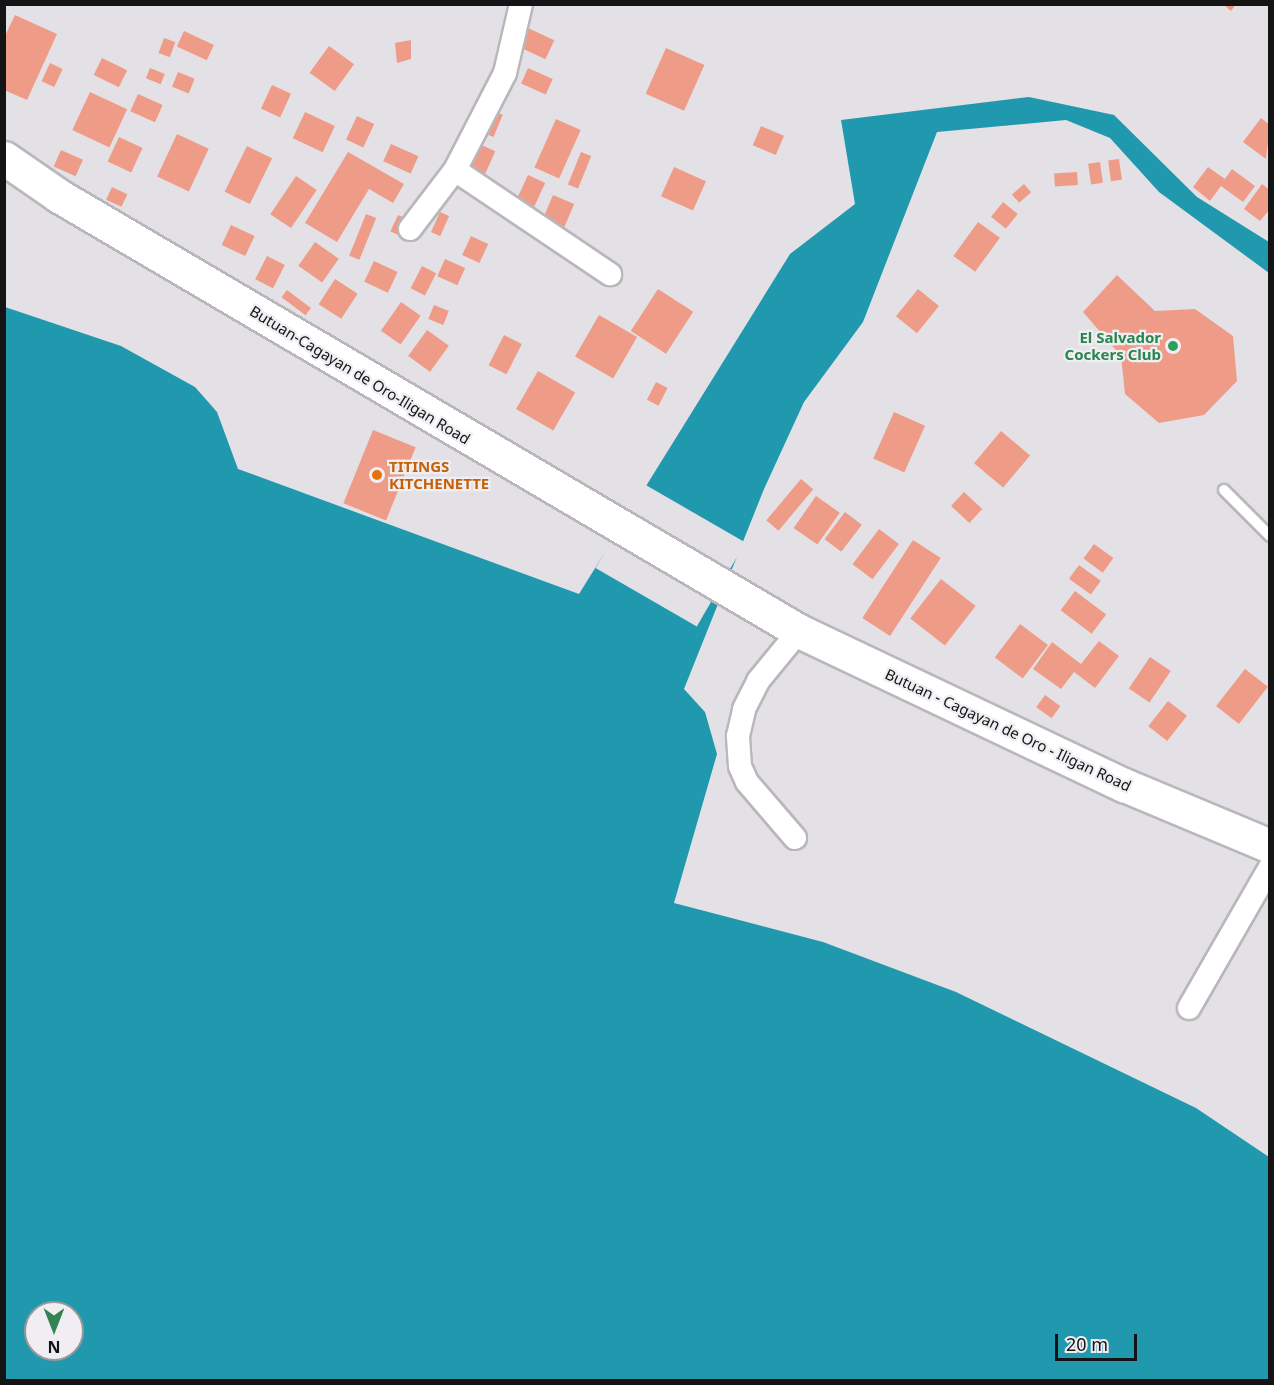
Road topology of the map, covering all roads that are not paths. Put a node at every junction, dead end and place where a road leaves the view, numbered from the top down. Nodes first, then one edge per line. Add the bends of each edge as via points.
1 (521, 4) edge
2 (4, 158) edge
3 (454, 170) junction
4 (410, 229) dead end
5 (610, 274) dead end
6 (1224, 490) dead end
7 (1269, 536) edge
8 (752, 602) joint
9 (799, 631) junction
10 (795, 838) dead end
11 (1269, 846) edge
12 (1269, 867) edge
13 (1189, 1008) dead end

1 - 3 street via 505,73
2 - 8 highway, Butuan-Cagayan de Oro-Iligan Road via 59,196
3 - 4 street
3 - 5 street
6 - 7 lane
8 - 9 highway, Butuan - Cagayan de Oro - Iligan Road
9 - 10 street via 758,681 744,709 738,736 740,766 747,782
9 - 11 highway, Butuan - Cagayan de Oro - Iligan Road via 1124,785
12 - 13 street

